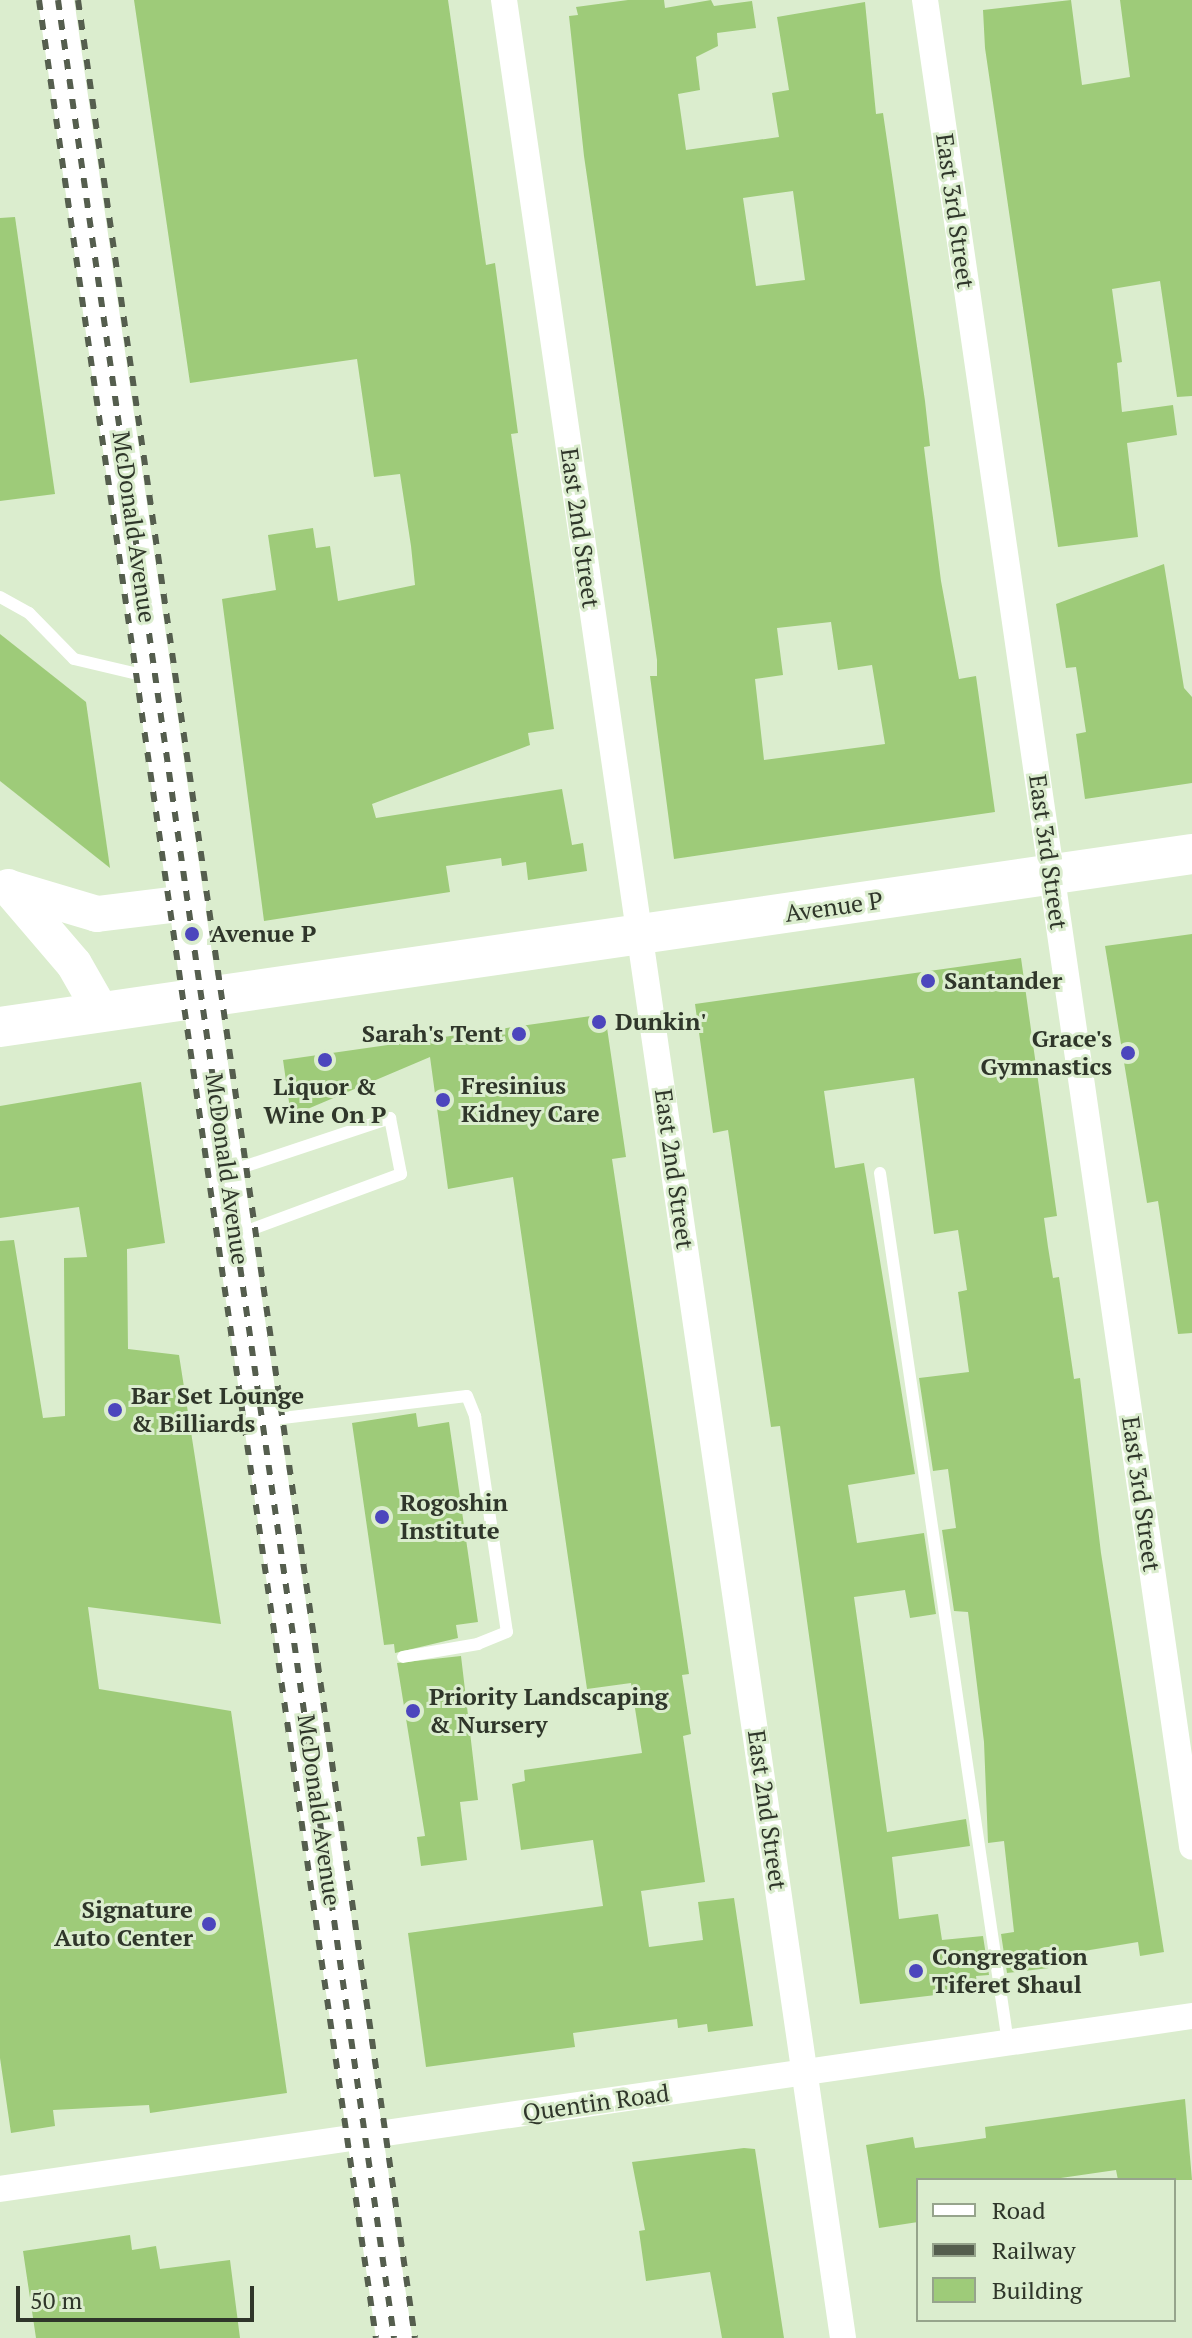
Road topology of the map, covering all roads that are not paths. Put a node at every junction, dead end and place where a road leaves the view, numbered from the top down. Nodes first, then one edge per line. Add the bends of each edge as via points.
1 (56, 0) edge
2 (504, 0) edge
3 (925, 0) edge
4 (0, 597) edge
5 (156, 678) junction
6 (1192, 854) edge
7 (1051, 875) junction
8 (5, 885) edge
9 (188, 903) junction
10 (640, 935) junction
11 (202, 998) junction
12 (102, 1013) junction
13 (0, 1027) edge
14 (228, 1172) junction
15 (880, 1173) dead end
16 (236, 1235) junction
17 (263, 1420) junction
18 (403, 1657) dead end
19 (1192, 1847) edge
20 (1192, 2016) edge
21 (1008, 2043) junction
22 (805, 2072) junction
23 (365, 2136) junction
24 (0, 2189) edge
25 (394, 2338) edge
26 (843, 2338) edge

1 - 5 main road, McDonald Avenue
2 - 10 street, East 2nd Street
3 - 7 street, East 3rd Street
4 - 5 lane via 29,613 74,659
5 - 9 main road, McDonald Avenue
6 - 7 main road, Avenue P
7 - 10 main road, Avenue P
7 - 19 street, East 3rd Street
8 - 9 main road via 97,914
8 - 12 main road via 74,964
9 - 11 main road, McDonald Avenue
10 - 11 main road, Avenue P
10 - 22 street, East 2nd Street
11 - 12 main road, Avenue P
11 - 14 main road, McDonald Avenue
12 - 13 main road, Avenue P
14 - 16 main road, McDonald Avenue
14 - 16 lane via 390,1118 401,1174
15 - 21 lane
16 - 17 main road, McDonald Avenue
17 - 18 lane via 467,1396 475,1416 507,1632 478,1644
17 - 23 main road, McDonald Avenue
20 - 21 street, Quentin Road
21 - 22 street, Quentin Road
22 - 23 street, Quentin Road
22 - 26 street, East 2nd Street
23 - 24 street, Quentin Road
23 - 25 main road, McDonald Avenue

